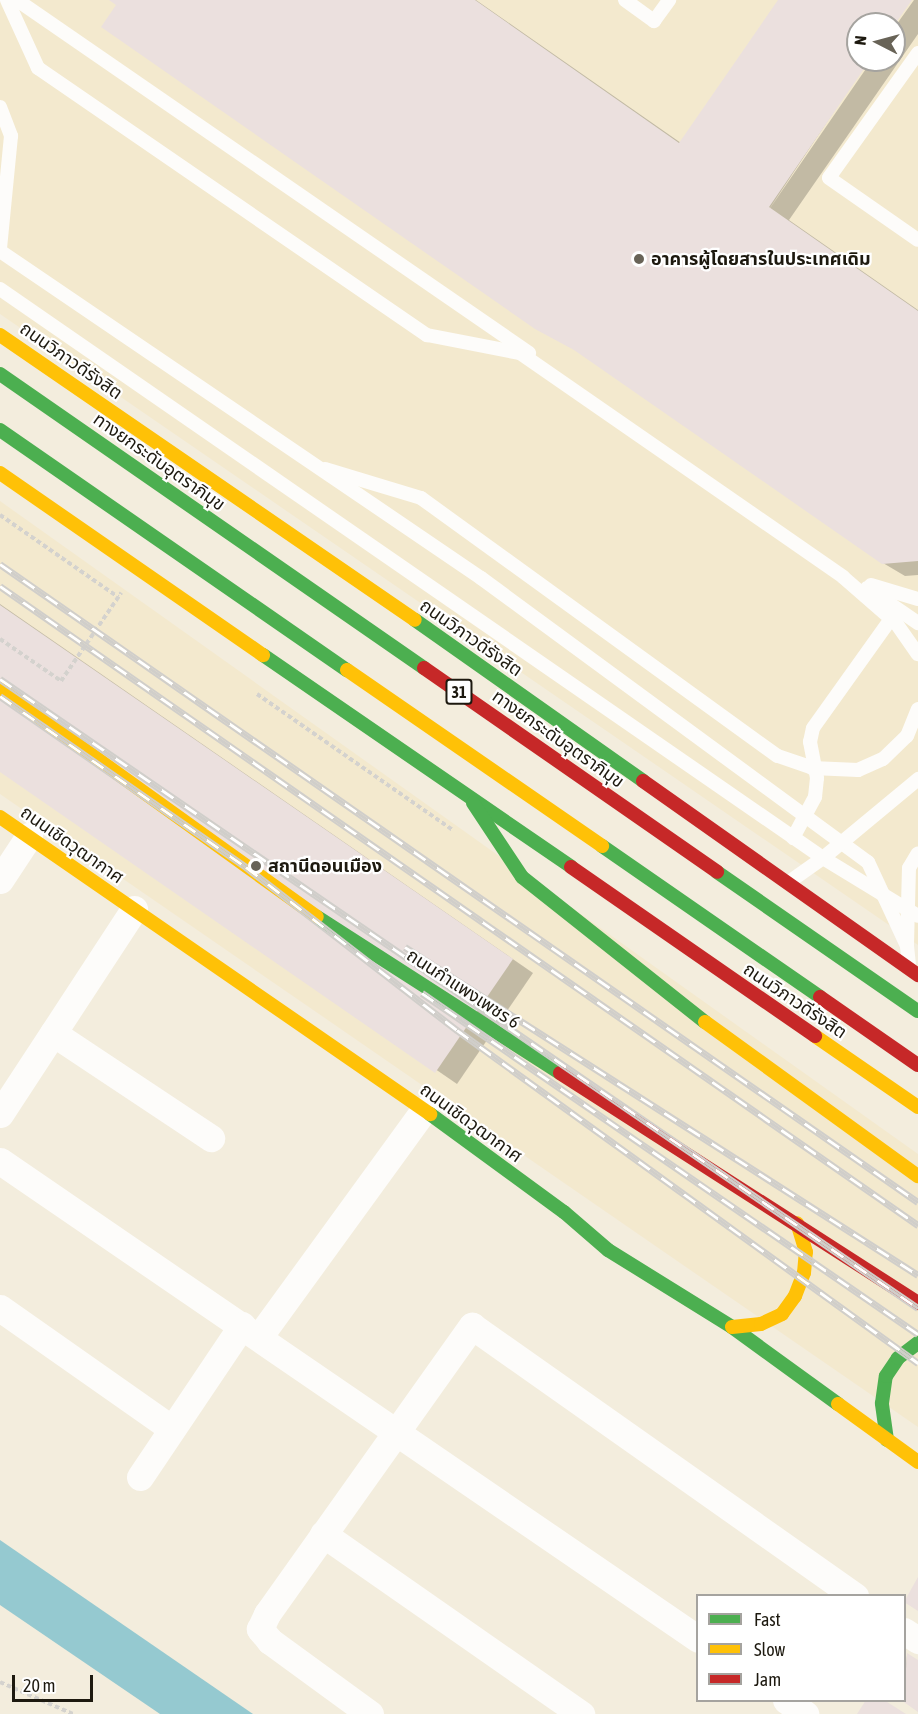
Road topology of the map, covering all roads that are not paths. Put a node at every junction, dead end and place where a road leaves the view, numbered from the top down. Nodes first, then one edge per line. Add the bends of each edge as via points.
1 (7, 0) edge
2 (17, 0) edge
3 (625, 0) edge
4 (669, 0) edge
5 (918, 53) edge
6 (0, 107) edge
7 (4, 171) edge
8 (918, 240) edge
9 (0, 250) edge
10 (0, 289) edge
11 (0, 335) edge
12 (0, 374) edge
13 (0, 430) edge
14 (309, 464) junction
15 (0, 473) edge
16 (843, 577) junction
17 (918, 599) edge
18 (898, 609) junction
19 (918, 623) edge
20 (918, 654) edge
21 (0, 689) edge
22 (918, 709) edge
23 (918, 778) edge
24 (473, 803) junction
25 (0, 817) edge
26 (29, 836) junction
27 (793, 838) junction
28 (918, 853) edge
29 (823, 858) junction
30 (0, 880) edge
31 (789, 882) junction
32 (134, 909) junction
33 (918, 916) edge
34 (907, 946) junction
35 (918, 975) edge
36 (918, 1012) edge
37 (53, 1033) junction
38 (918, 1065) edge
39 (918, 1107) edge
40 (424, 1110) junction
41 (0, 1114) edge
42 (211, 1138) dead end
43 (0, 1161) edge
44 (918, 1176) edge
45 (797, 1223) junction
46 (918, 1303) edge
47 (0, 1308) edge
48 (732, 1327) junction
49 (250, 1331) junction
50 (918, 1343) edge
51 (172, 1429) junction
52 (396, 1430) junction
53 (887, 1440) junction
54 (918, 1462) edge
55 (140, 1477) dead end
56 (323, 1534) junction
57 (852, 1594) edge
58 (696, 1638) edge
59 (787, 1702) edge
60 (370, 1714) edge
61 (582, 1714) edge
62 (805, 1714) edge

1 - 16 lane via 38,68 141,141 428,335 520,353
2 - 18 lane
3 - 4 lane via 654,21
5 - 8 lane via 829,178
6 - 7 lane via 11,127
7 - 9 lane
9 - 14 lane
10 - 27 lane
11 - 31 main road, ถนนวิภาวดีรังสิต / 31
12 - 36 main road, ทางยกระดับอุตราภิมุข / 31
13 - 38 main road, 31
14 - 22 lane via 421,498 778,756 812,768 858,770 883,759 907,736
14 - 34 lane via 481,578 868,862
15 - 24 main road, ถนนวิภาวดีรังสิต
16 - 17 lane
16 - 20 lane via 896,623
18 - 19 lane
18 - 27 lane via 813,728 810,742 818,778 815,797
21 - 45 main road, ถนนกำแพงเพชร 6 via 272,888
23 - 29 lane
24 - 39 main road, ถนนวิภาวดีรังสิต
24 - 44 main road via 522,877 696,1016
25 - 26 main road, ถนนเชิดวุฒากาศ
26 - 30 street
26 - 32 main road, ถนนเชิดวุฒากาศ
27 - 29 lane
28 - 34 lane via 909,868
29 - 31 lane
29 - 33 lane
31 - 35 main road, ถนนวิภาวดีรังสิต / 31
32 - 37 street
32 - 40 main road, ถนนเชิดวุฒากาศ
34 - 36 lane
37 - 41 street
37 - 42 street
40 - 48 main road, ถนนเชิดวุฒากาศ via 564,1212 608,1250
40 - 49 street
43 - 49 street
45 - 46 main road, ถนนกำแพงเพชร 6
45 - 48 main road via 806,1252 804,1273 795,1296 782,1314 761,1323
47 - 51 street
48 - 53 main road, ถนนเชิดวุฒากาศ
49 - 51 street
49 - 52 street
50 - 53 main road via 898,1358 886,1376 882,1403
51 - 55 street
52 - 56 street
52 - 57 street via 470,1327 475,1326
52 - 58 street
53 - 54 main road, ถนนเชิดวุฒากาศ
56 - 60 street via 260,1629 270,1641
56 - 61 street
59 - 62 street

